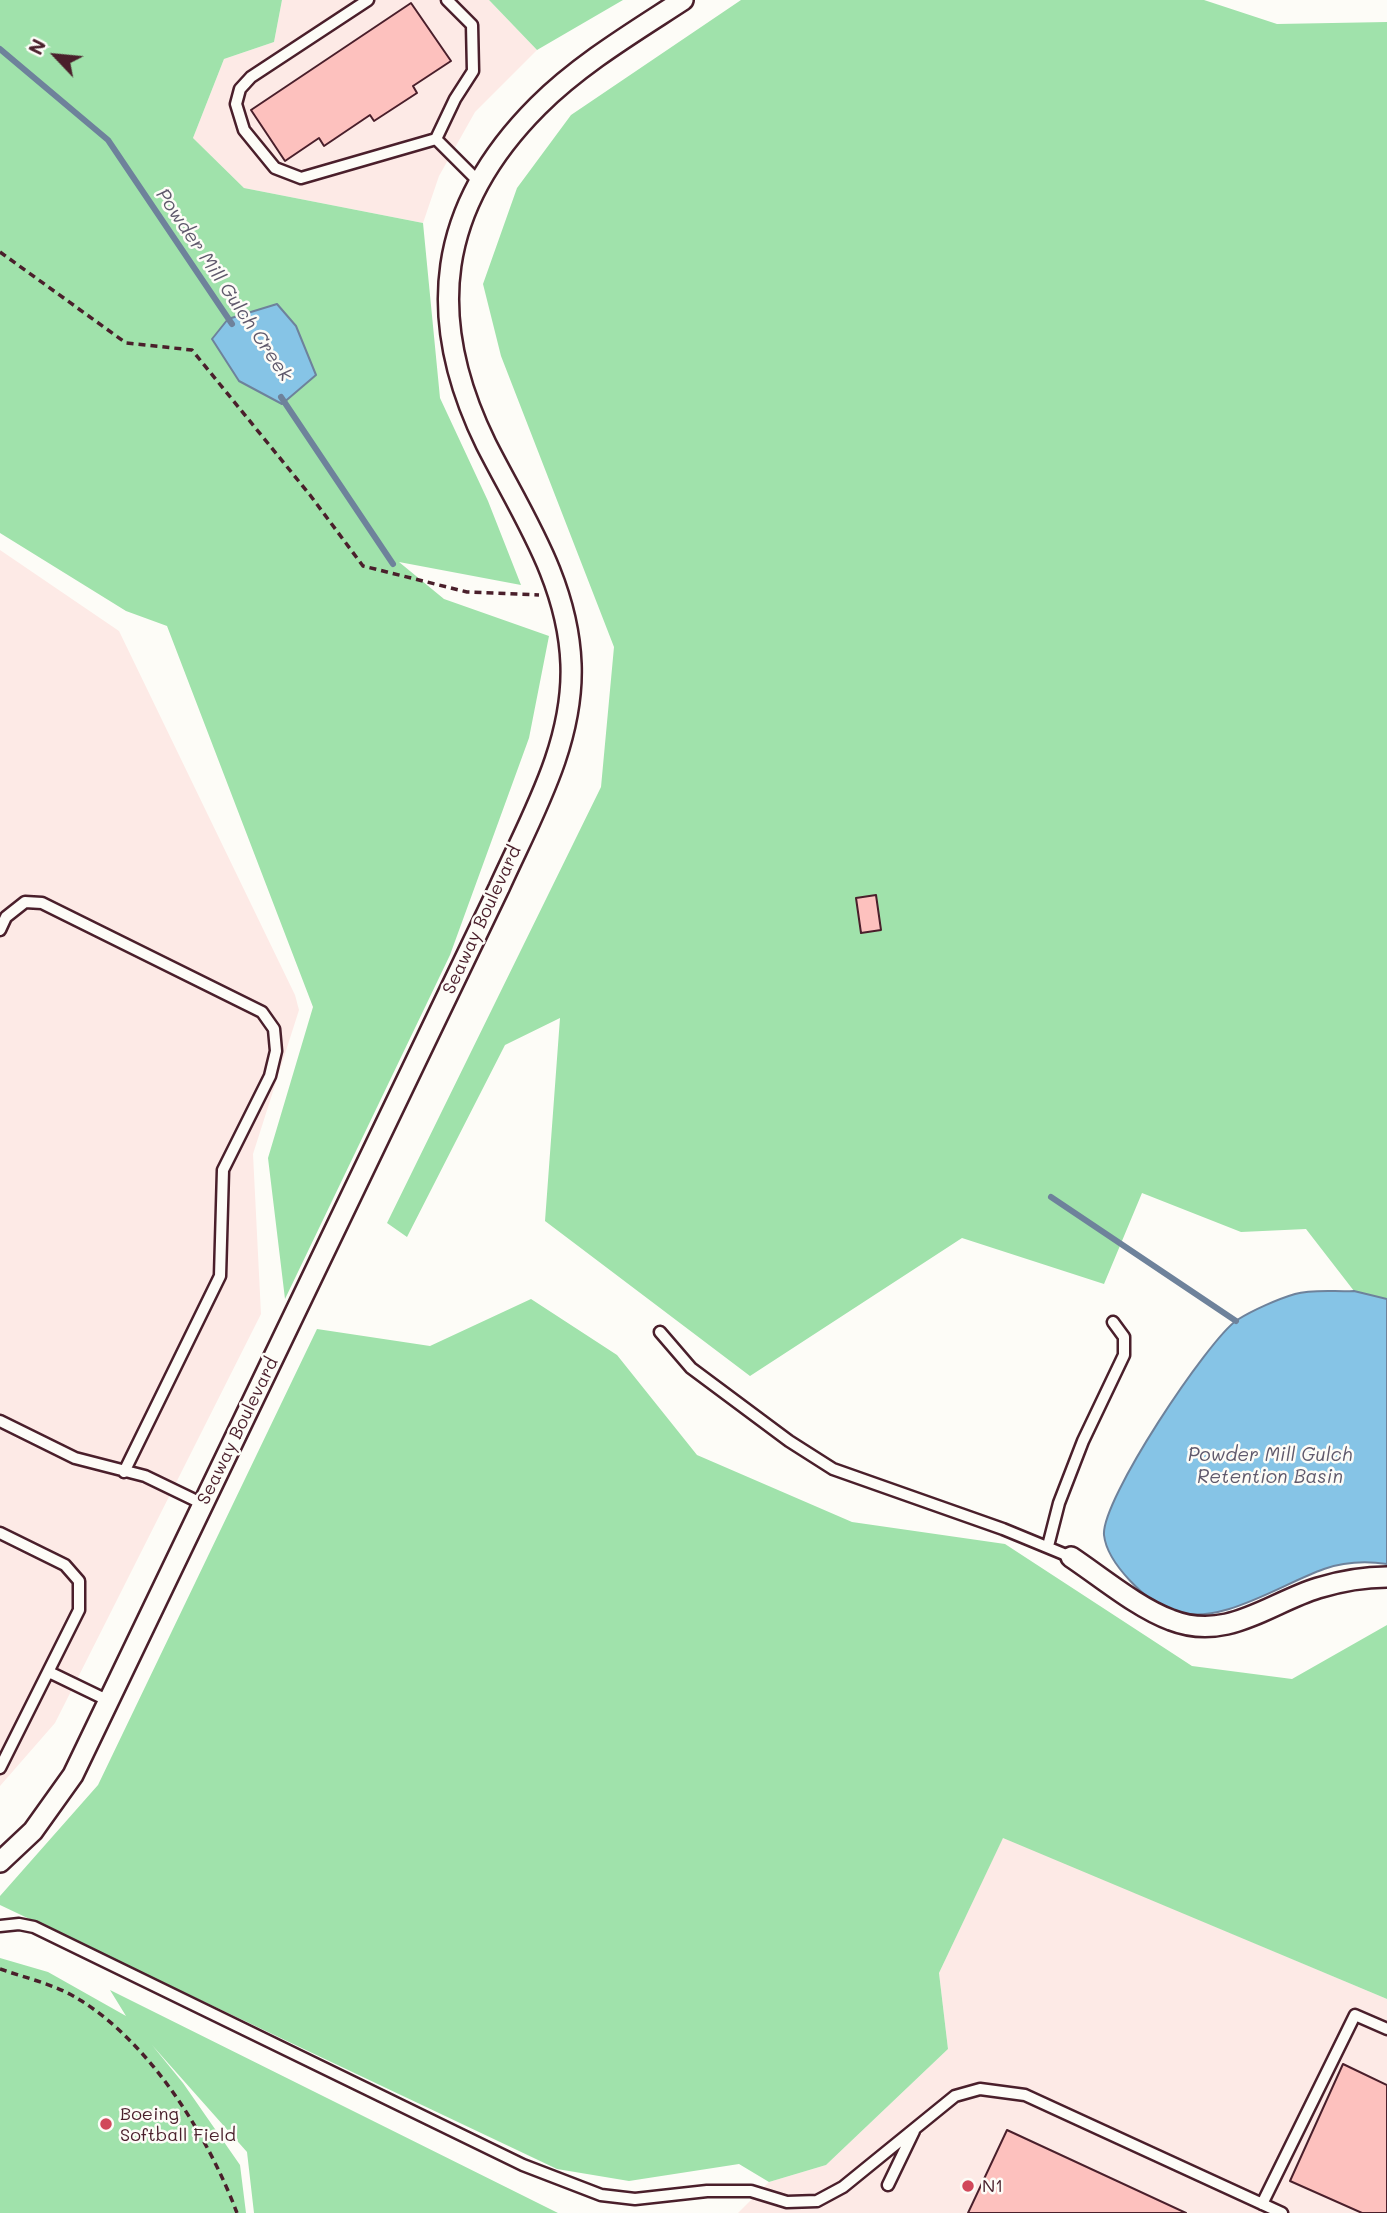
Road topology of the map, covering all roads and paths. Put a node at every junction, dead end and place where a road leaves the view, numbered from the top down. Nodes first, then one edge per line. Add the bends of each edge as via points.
1 (368, 0) edge
2 (447, 0) edge
3 (683, 0) edge
4 (436, 139) junction
5 (479, 182) junction
6 (0, 252) edge
7 (559, 596) junction
8 (0, 930) edge
9 (1113, 1322) dead end
10 (660, 1332) dead end
11 (0, 1421) edge
12 (124, 1472) junction
13 (203, 1504) junction
14 (0, 1533) edge
15 (1048, 1546) junction
16 (1071, 1557) joint
17 (1387, 1577) edge
18 (49, 1672) junction
19 (109, 1701) junction
20 (0, 1768) edge
21 (0, 1863) edge
22 (0, 1926) edge
23 (0, 1969) edge
24 (1387, 2029) edge
25 (916, 2127) junction
26 (887, 2185) dead end
27 (1262, 2204) junction
28 (237, 2213) edge
29 (1282, 2213) edge

1 - 4 lane via 251,77 240,89 236,104 244,130 275,168 301,178
2 - 4 lane via 472,25 473,71
3 - 5 street, Seaway Boulevard via 587,65 539,105
4 - 5 lane
5 - 7 street, Seaway Boulevard via 459,226 447,279 452,346 461,386 534,531
6 - 7 path via 126,343 192,350 363,566 467,592
7 - 13 street, Seaway Boulevard via 567,620 571,665 568,708 555,763
8 - 12 lane via 6,917 24,902 42,904 262,1012 274,1029 276,1051 270,1076 223,1170 220,1276
9 - 15 lane via 1124,1337 1124,1355 1083,1441
10 - 15 lane via 691,1368 833,1469
11 - 12 lane via 75,1458
12 - 13 lane via 145,1476
13 - 19 street, Seaway Boulevard
14 - 18 lane via 65,1565 79,1581 79,1610
15 - 16 lane
16 - 17 street via 1171,1621 1211,1626 1244,1622 1317,1588 1363,1577
18 - 19 lane
18 - 20 lane
19 - 21 street, Seaway Boulevard via 73,1775 33,1831
22 - 25 lane via 34,1927 523,2165 601,2195 635,2199 751,2191 787,2202 817,2201 842,2187
23 - 28 path via 79,1999 120,2030 197,2130
24 - 27 lane via 1355,2015
25 - 26 lane
25 - 27 lane via 955,2096 980,2089 1025,2095
27 - 29 lane

